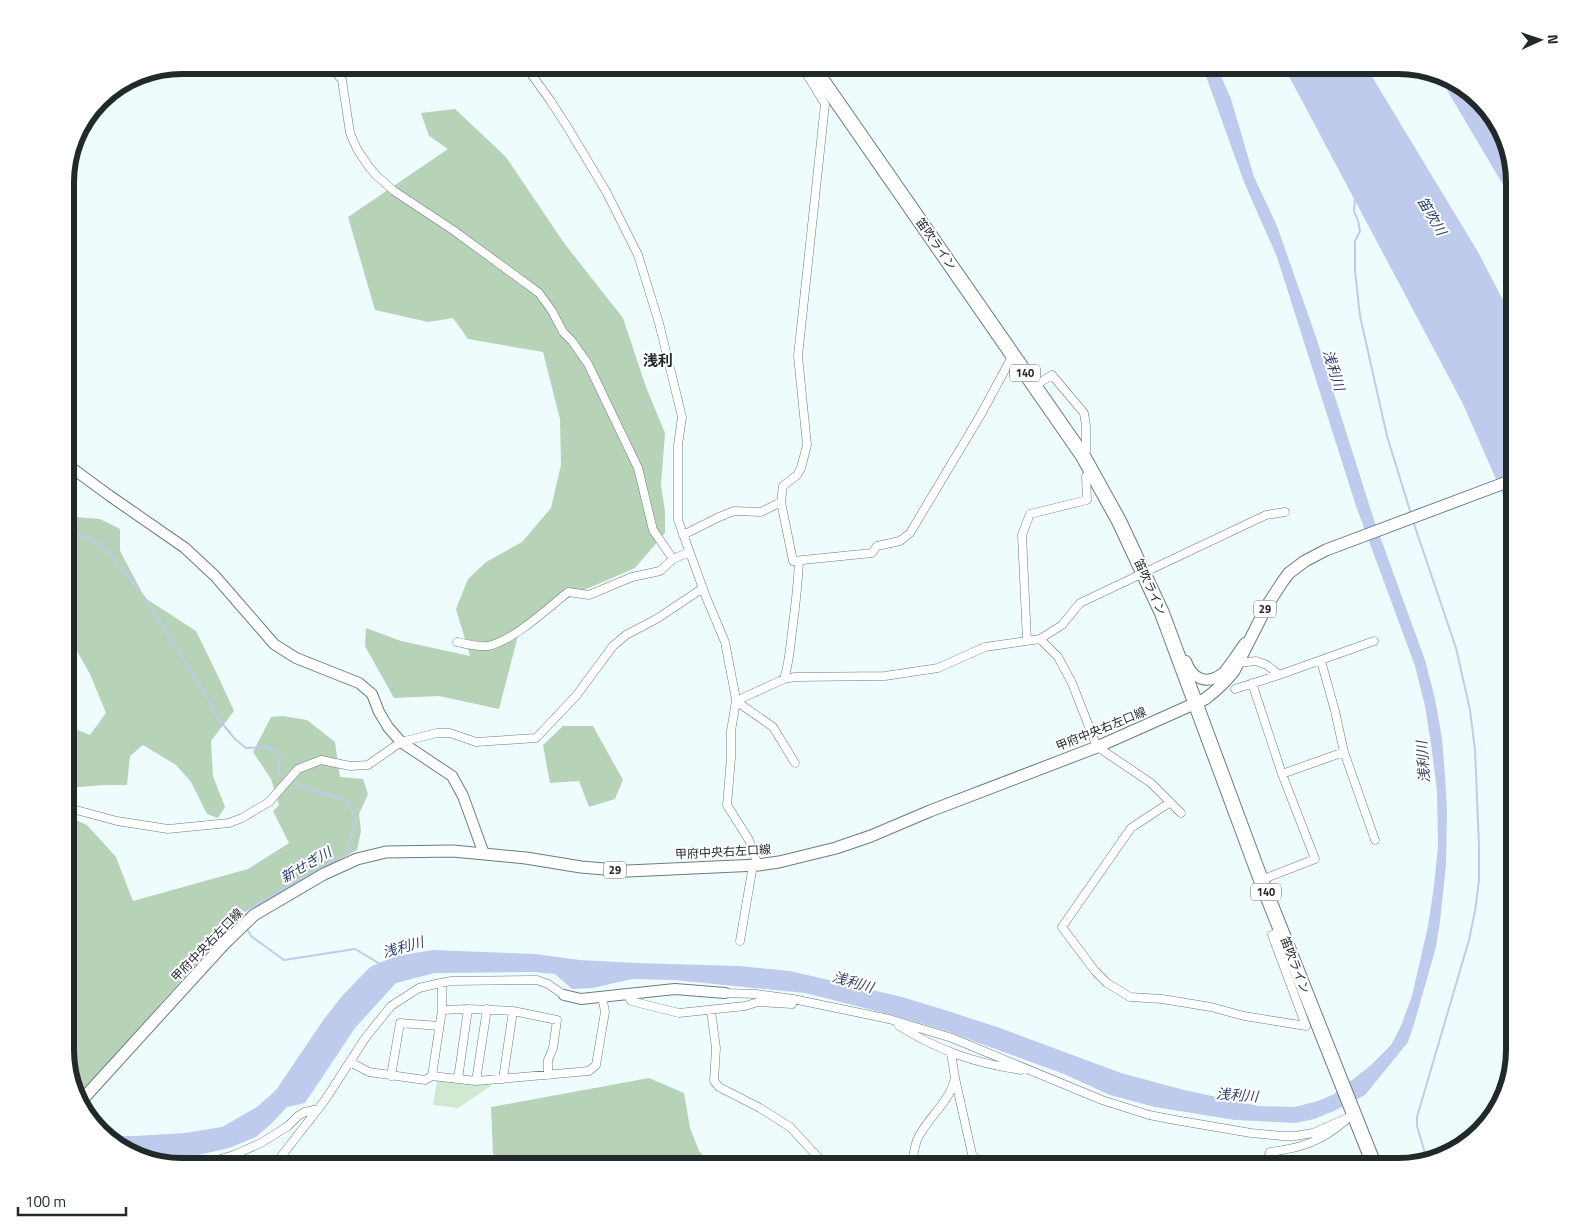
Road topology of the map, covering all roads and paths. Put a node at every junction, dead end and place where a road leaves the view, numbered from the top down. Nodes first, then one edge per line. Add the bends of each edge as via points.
1 (337, 74) edge
2 (531, 74) edge
3 (817, 74) edge
4 (819, 74) edge
5 (1013, 355) junction
6 (1034, 386) junction
7 (1083, 456) junction
8 (74, 469) edge
9 (1092, 472) junction
10 (1506, 482) edge
11 (781, 502) junction
12 (1286, 512) dead end
13 (683, 535) junction
14 (689, 552) junction
15 (673, 559) junction
16 (800, 561) junction
17 (1144, 573) junction
18 (703, 588) junction
19 (1162, 613) junction
20 (1252, 635) junction
21 (1040, 639) junction
22 (1027, 641) junction
23 (1374, 641) dead end
24 (457, 642) dead end
25 (1321, 661) junction
26 (1238, 663) junction
27 (1279, 675) junction
28 (784, 679) junction
29 (1252, 684) junction
30 (1235, 689) dead end
31 (736, 700) junction
32 (1195, 704) junction
33 (401, 742) junction
34 (1098, 746) junction
35 (1344, 752) junction
36 (794, 763) dead end
37 (1282, 774) junction
38 (1170, 801) junction
39 (74, 809) edge
40 (1182, 813) dead end
41 (1375, 840) dead end
42 (484, 854) junction
43 (756, 865) junction
44 (1261, 880) junction
45 (1281, 931) junction
46 (740, 941) dead end
47 (442, 983) junction
48 (725, 993) joint
49 (627, 994) junction
50 (564, 995) joint
51 (602, 996) junction
52 (793, 999) junction
53 (468, 1009) junction
54 (442, 1010) junction
55 (487, 1010) junction
56 (711, 1010) junction
57 (513, 1011) junction
58 (889, 1019) junction
59 (439, 1026) junction
60 (951, 1053) junction
61 (350, 1062) junction
62 (1033, 1072) junction
63 (548, 1074) junction
64 (391, 1076) junction
65 (432, 1076) junction
66 (955, 1078) junction
67 (458, 1079) junction
68 (503, 1079) junction
69 (476, 1081) junction
70 (85, 1098) edge
71 (318, 1109) junction
72 (1351, 1114) junction
73 (224, 1158) edge
74 (280, 1158) edge
75 (819, 1158) edge
76 (914, 1158) edge
77 (975, 1158) edge
78 (1268, 1158) edge
79 (1370, 1158) edge

1 - 15 street via 342,80 350,133 369,167 394,191 539,293 552,311 563,332 588,364 638,468 653,530
2 - 13 street via 607,193 638,255 660,323 682,417 678,445 678,520
3 - 11 street via 825,104 798,356 808,445 797,475 782,486
4 - 5 highway, 笛吹ライン / 140
5 - 6 highway, 笛吹ライン / 140
5 - 16 street via 910,533 900,541 877,546 872,553
6 - 7 highway, 笛吹ライン / 140
6 - 7 street via 1052,375 1084,413 1086,451
7 - 9 highway, 笛吹ライン / 140
8 - 33 street via 185,548 215,576 274,644 296,658 359,683 372,694 388,727
9 - 17 highway, 笛吹ライン / 140
9 - 22 street via 1086,476 1087,500 1030,514 1022,535
10 - 20 main road, 甲府中央右左口線 / 29 via 1314,555 1289,573
11 - 13 street via 761,512 734,512 719,517
11 - 16 street via 794,561
12 - 17 street via 1266,515
13 - 14 street
14 - 15 street
14 - 18 street
15 - 24 street via 660,570 632,577 588,595 568,592 510,636 488,646
16 - 28 street
17 - 19 highway, 笛吹ライン / 140
17 - 21 street via 1080,603 1062,625
18 - 31 street via 725,642
18 - 33 street via 613,646 585,686 536,738 476,742 450,733 437,733
19 - 20 street via 1181,647 1188,668 1201,679 1212,680 1224,672
19 - 32 highway, 笛吹ライン / 140
20 - 26 main road, 甲府中央右左口線 / 29
21 - 22 street
21 - 34 street via 1058,656
22 - 28 street via 985,647 938,668 918,672
23 - 25 street
25 - 27 street
25 - 35 street
26 - 27 street via 1256,661
26 - 32 main road, 甲府中央右左口線 / 29 via 1221,688
27 - 29 street
28 - 31 street
29 - 30 street
29 - 37 street
31 - 36 street via 773,727
31 - 43 street via 727,805 748,840
32 - 34 main road, 甲府中央右左口線 / 29
32 - 44 highway, 笛吹ライン / 140
33 - 39 street via 368,764 350,766 321,760 298,769 265,805 229,823 168,829 117,821
33 - 42 street via 452,776 463,796
34 - 38 street via 1151,783
34 - 43 main road, 甲府中央右左口線 / 29 via 871,836 836,848
35 - 37 street
35 - 41 street
37 - 44 street via 1315,859
38 - 40 street
38 - 45 street via 1131,828 1062,926 1095,971 1130,997 1211,1007 1306,1026 1272,935
42 - 43 main road, 甲府中央右左口線 / 29 via 628,871
42 - 70 main road, 甲府中央右左口線 / 29 via 386,852 358,859 324,874 254,915
43 - 46 street
44 - 45 highway, 笛吹ライン / 140
45 - 72 highway, 笛吹ライン / 140
47 - 50 street via 537,980
47 - 54 street
47 - 61 street via 419,988 390,1006
48 - 49 street via 675,989
48 - 52 street
49 - 51 street
49 - 56 street via 631,1001 679,1013
50 - 51 street via 581,999
51 - 63 street via 605,1012 596,1065 589,1071
52 - 56 street via 792,1004 758,1002
52 - 58 street
53 - 54 street
53 - 55 street
53 - 67 street
54 - 59 street
55 - 57 street
55 - 69 street
56 - 75 street via 716,1048 714,1081 719,1087 790,1127
57 - 63 street via 557,1020
57 - 68 street
58 - 60 street
58 - 62 street via 952,1038
59 - 64 street via 400,1023
59 - 65 street
60 - 62 street via 996,1066
60 - 66 street
61 - 64 street via 369,1072
61 - 71 street
62 - 72 street via 1149,1115 1251,1133 1282,1136 1313,1133
63 - 68 street
64 - 65 street via 426,1080
65 - 67 street
66 - 76 street via 952,1090 918,1140
66 - 77 street
67 - 69 street
68 - 69 street
71 - 73 street via 298,1116 261,1143
71 - 74 street
72 - 78 street via 1335,1130 1307,1146 1270,1152
72 - 79 highway, 笛吹ライン / 140

